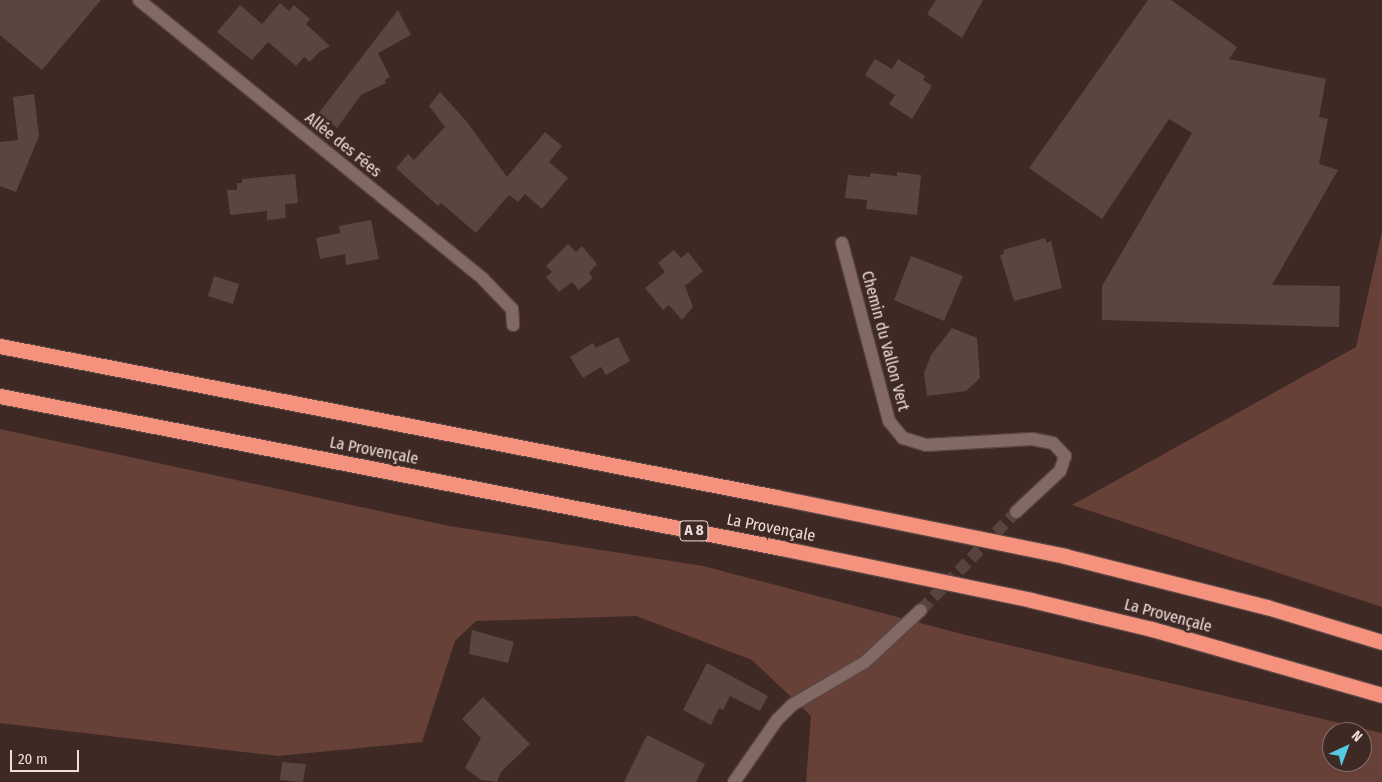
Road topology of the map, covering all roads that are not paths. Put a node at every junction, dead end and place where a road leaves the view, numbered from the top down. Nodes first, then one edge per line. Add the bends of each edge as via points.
1 (139, 0) edge
2 (842, 243) dead end
3 (513, 325) dead end
4 (0, 346) edge
5 (0, 396) edge
6 (1016, 512) tunnel mouth
7 (921, 610) tunnel mouth
8 (1382, 642) edge
9 (1382, 695) edge
10 (734, 782) edge

1 - 3 street, Allée des Fées via 483,279 512,309
2 - 6 street, Chemin du Vallon Vert via 889,421 903,438 926,445 1032,439 1053,443 1065,456 1060,471
4 - 8 highway, La Provençale via 1065,556 1267,607
5 - 9 highway, La Provençale / A 8 via 761,544 1031,600 1161,631
7 - 10 street via 865,662 792,705 777,720

